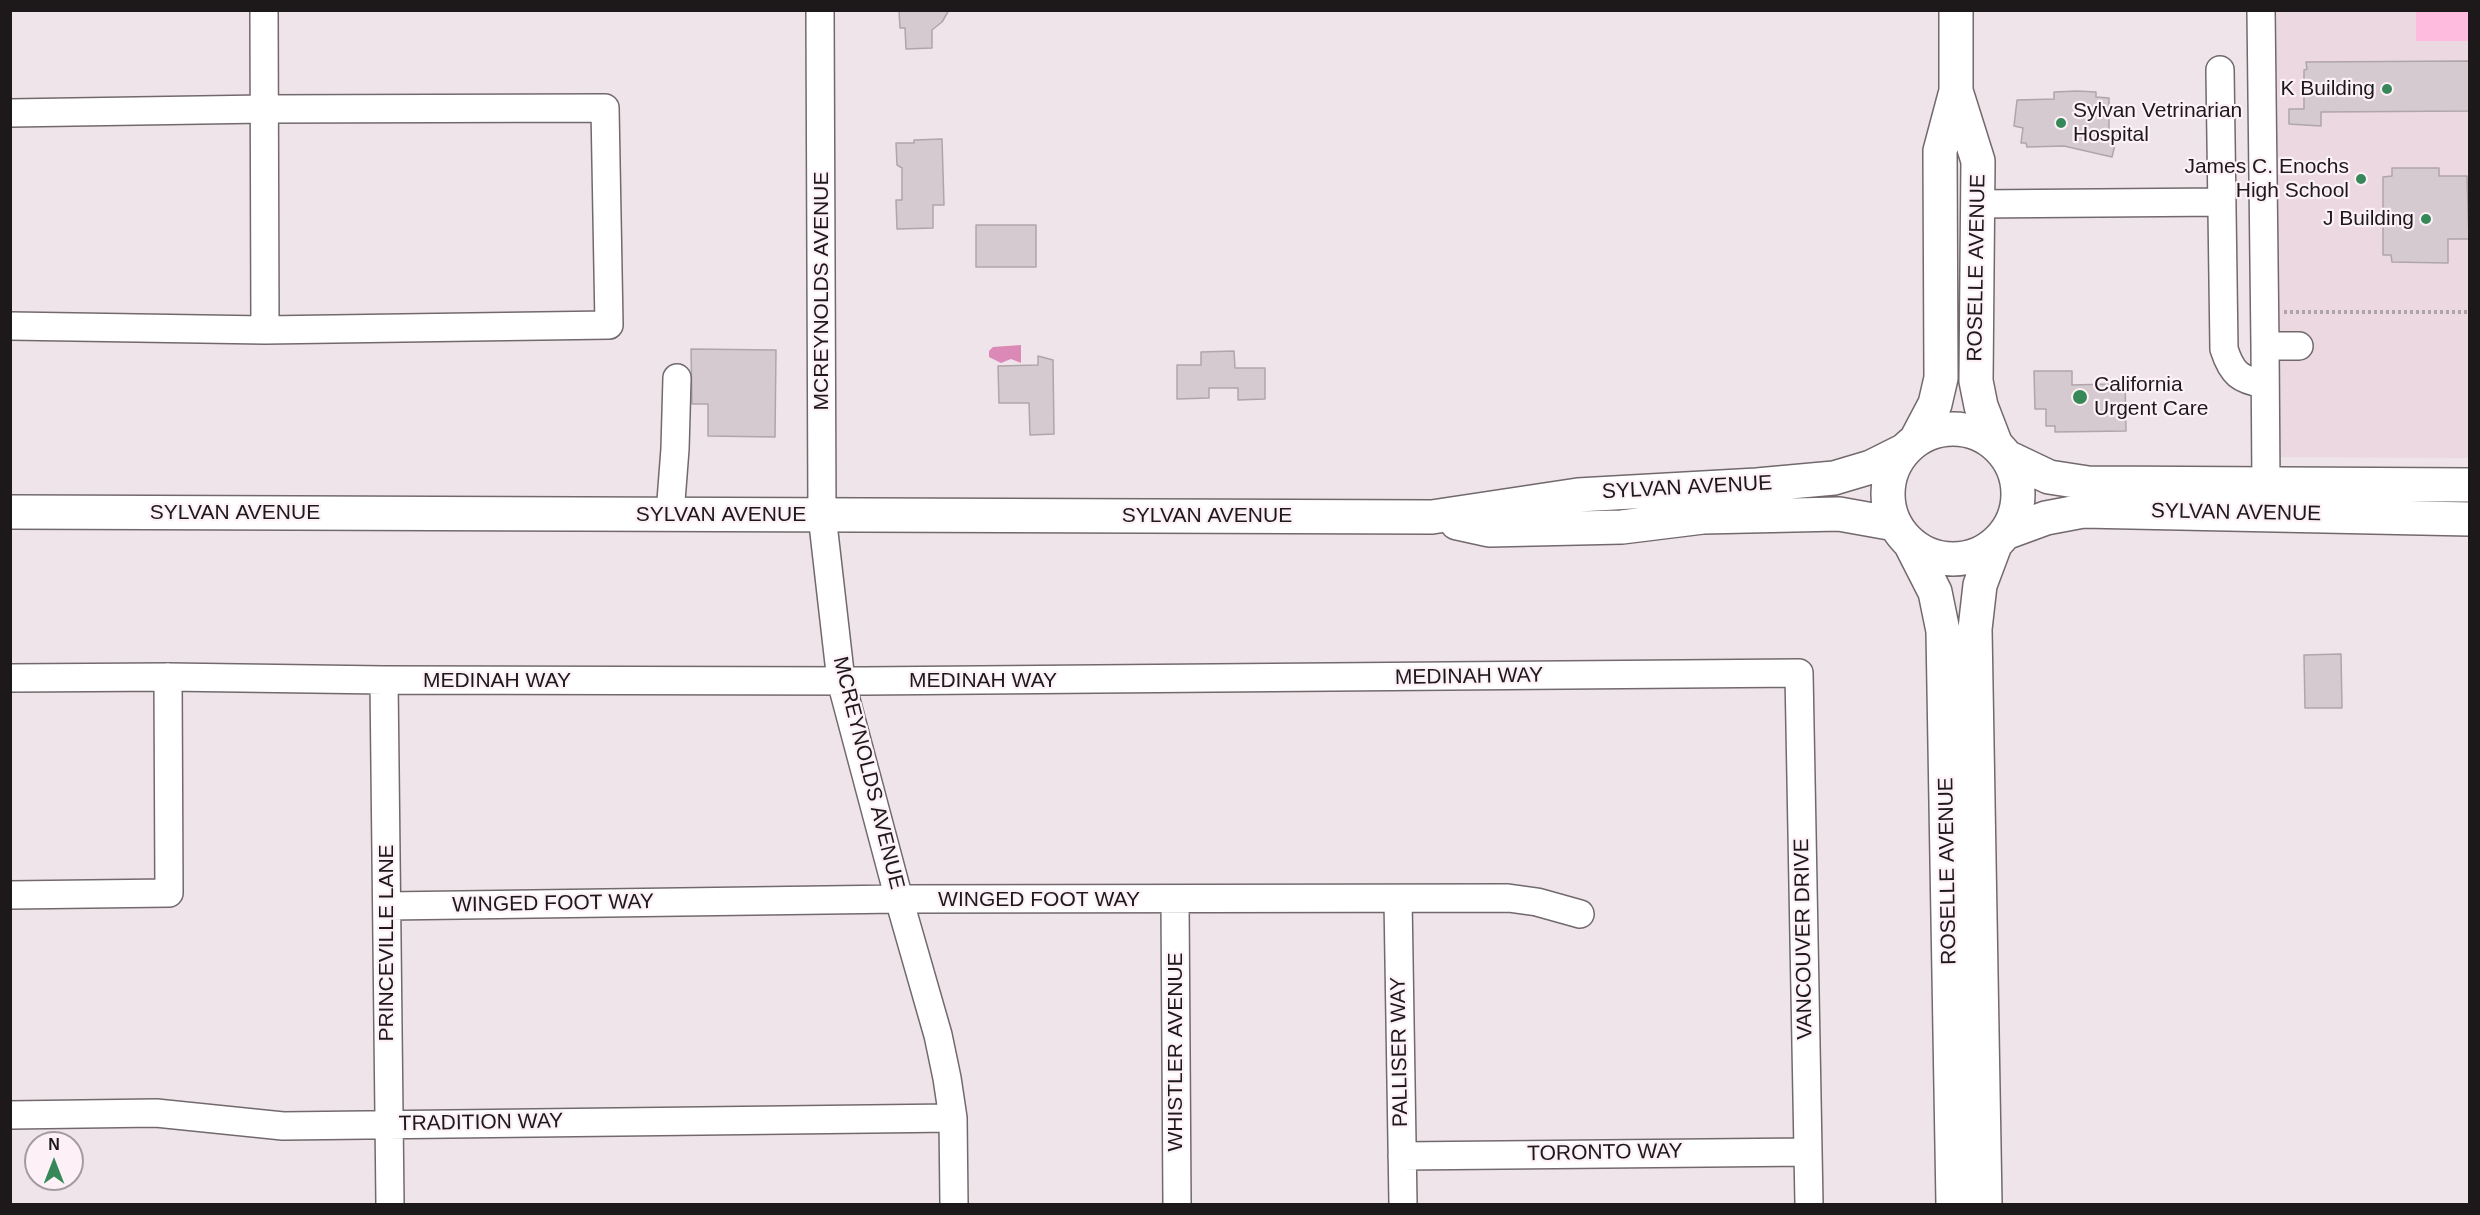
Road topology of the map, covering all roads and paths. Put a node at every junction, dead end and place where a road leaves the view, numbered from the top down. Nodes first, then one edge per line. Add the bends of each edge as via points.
1 (264, 10) edge
2 (820, 10) edge
3 (1956, 10) edge
4 (2261, 10) edge
5 (2220, 70) dead end
6 (1956, 91) junction
7 (264, 109) junction
8 (10, 113) edge
9 (2222, 202) junction
10 (1977, 204) junction
11 (2276, 312) dead end
12 (2469, 312) edge
13 (10, 326) edge
14 (265, 330) junction
15 (2299, 345) dead end
16 (2265, 346) junction
17 (677, 378) dead end
18 (2265, 384) junction
19 (1910, 446) junction
20 (2002, 451) junction
21 (2266, 485) junction
22 (2469, 485) edge
23 (10, 512) edge
24 (670, 514) junction
25 (822, 515) junction
26 (1432, 517) junction
27 (2469, 519) edge
28 (1903, 534) junction
29 (2000, 539) junction
30 (1799, 673) joint
31 (168, 677) junction
32 (10, 678) edge
33 (384, 681) junction
34 (841, 681) junction
35 (10, 895) edge
36 (899, 899) junction
37 (1398, 899) junction
38 (1175, 900) junction
39 (388, 906) junction
40 (1580, 914) dead end
41 (10, 1115) edge
42 (953, 1118) junction
43 (387, 1124) junction
44 (1808, 1152) junction
45 (1402, 1156) junction
46 (390, 1204) edge
47 (954, 1204) edge
48 (1177, 1204) edge
49 (1402, 1204) edge
50 (1809, 1204) edge
51 (1953, 1204) edge
52 (1985, 1204) edge

1 - 7 street
2 - 25 street, MCREYNOLDS AVENUE
3 - 6 main road, ROSELLE AVENUE
4 - 16 street
5 - 9 street
6 - 10 main road, ROSELLE AVENUE via 1978,161
6 - 19 main road, ROSELLE AVENUE via 1940,151 1941,378 1935,404
7 - 8 street
7 - 14 street
7 - 14 street via 605,108 609,325
9 - 10 street
9 - 18 street via 2224,349 2238,375 2246,381
10 - 20 main road, ROSELLE AVENUE via 1976,381 1981,406
11 - 12 path
13 - 14 street
15 - 16 street
16 - 18 street
17 - 24 street
18 - 21 street
19 - 20 main road via 1938,430 1958,429 1978,434
19 - 26 main road, SYLVAN AVENUE via 1871,467 1834,478 1578,495
19 - 28 main road via 1895,464 1888,483 1889,507
20 - 21 main road, SYLVAN AVENUE via 2049,477 2073,481
20 - 29 main road via 2017,477 2019,494 2016,513
21 - 22 main road, SYLVAN AVENUE
23 - 24 main road, SYLVAN AVENUE
24 - 25 main road, SYLVAN AVENUE
25 - 26 main road, SYLVAN AVENUE
25 - 34 street, MCREYNOLDS AVENUE
26 - 28 main road, SYLVAN AVENUE via 1489,530 1622,527 1703,517 1836,514
27 - 29 main road, SYLVAN AVENUE via 2083,511 2046,518
28 - 29 main road via 1930,555 1950,559 1971,557
28 - 51 main road, ROSELLE AVENUE via 1935,592 1943,631
29 - 52 main road, ROSELLE AVENUE via 1980,585 1975,628
30 - 34 street, MEDINAH WAY
30 - 44 street, VANCOUVER DRIVE
31 - 32 street, MEDINAH WAY
31 - 33 street, MEDINAH WAY
31 - 35 street via 169,893
33 - 34 street, MEDINAH WAY
33 - 39 street, PRINCEVILLE LANE
34 - 36 street, MCREYNOLDS AVENUE
36 - 38 street, WINGED FOOT WAY
36 - 39 street, WINGED FOOT WAY
36 - 42 street, MCREYNOLDS AVENUE via 938,1035
37 - 38 street, WINGED FOOT WAY
37 - 40 street, WINGED FOOT WAY via 1508,898
37 - 45 street, PALLISER WAY
38 - 48 street, WHISTLER AVENUE
39 - 43 street, PRINCEVILLE LANE
41 - 43 street, TRADITION WAY via 156,1113 283,1126
42 - 43 street, TRADITION WAY
42 - 47 street, MCREYNOLDS AVENUE
43 - 46 street, PRINCEVILLE LANE
44 - 45 street, TORONTO WAY
44 - 50 street, VANCOUVER DRIVE
45 - 49 street, PALLISER WAY

